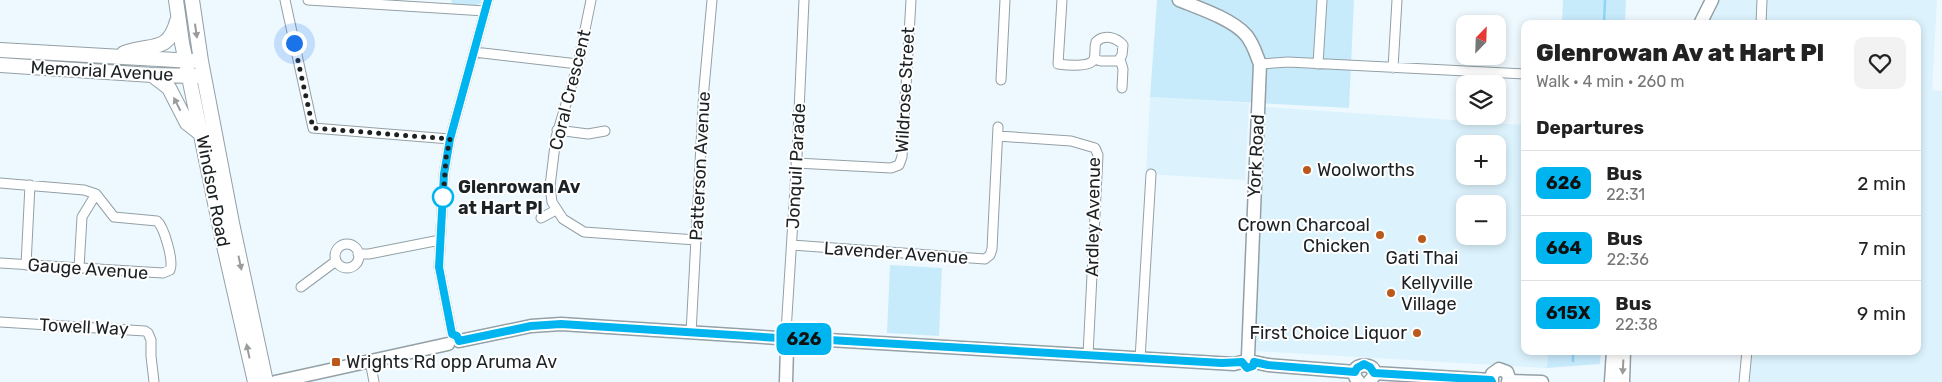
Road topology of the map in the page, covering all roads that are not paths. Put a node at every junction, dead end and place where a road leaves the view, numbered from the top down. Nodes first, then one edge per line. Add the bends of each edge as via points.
1 (176, 0) edge
2 (192, 0) edge
3 (285, 0) edge
4 (308, 0) edge
5 (488, 0) edge
6 (591, 0) edge
7 (712, 0) edge
8 (804, 0) edge
9 (911, 0) edge
10 (1005, 0) edge
11 (1062, 0) edge
12 (1179, 0) edge
13 (1322, 0) edge
14 (1397, 0) edge
15 (1702, 0) edge
16 (1712, 0) edge
17 (1762, 0) edge
18 (485, 11) junction
19 (178, 17) junction
20 (1693, 20) edge
21 (1702, 20) edge
22 (1761, 20) edge
23 (0, 50) edge
24 (474, 52) junction
25 (113, 56) junction
26 (1094, 59) junction
27 (1120, 59) junction
28 (186, 60) junction
29 (201, 62) junction
30 (578, 64) junction
31 (1260, 64) junction
32 (1318, 64) junction
33 (0, 65) edge
34 (1394, 68) junction
35 (1521, 74) edge
36 (152, 75) junction
37 (189, 76) junction
38 (204, 76) junction
39 (1001, 80) dead end
40 (1122, 88) dead end
41 (557, 130) junction
42 (605, 131) dead end
43 (998, 132) joint
44 (201, 134) junction
45 (450, 139) junction
46 (796, 163) junction
47 (1151, 174) dead end
48 (0, 183) edge
49 (30, 185) junction
50 (96, 194) junction
51 (556, 210) junction
52 (541, 218) dead end
53 (440, 240) junction
54 (696, 240) junction
55 (792, 246) junction
56 (358, 254) junction
57 (336, 260) junction
58 (0, 264) edge
59 (26, 265) junction
60 (79, 268) junction
61 (301, 287) dead end
62 (0, 322) edge
63 (691, 333) junction
64 (787, 339) junction
65 (453, 340) junction
66 (1088, 355) junction
67 (1612, 355) edge
68 (1624, 355) edge
69 (1746, 355) edge
70 (1140, 358) junction
71 (1248, 360) junction
72 (370, 361) junction
73 (1357, 377) edge
74 (1372, 378) edge
75 (1492, 381) edge
76 (1508, 381) edge
77 (154, 382) edge
78 (255, 382) edge
79 (266, 382) edge
80 (275, 382) edge
81 (374, 382) edge
82 (786, 382) edge
83 (1542, 382) edge
84 (1611, 382) edge
85 (1622, 382) edge
86 (1744, 382) edge

1 - 19 main road, Windsor Road
2 -> 29 main road, Windsor Road
3 - 45 street via 313,128
4 - 18 street
5 - 18 street
6 - 30 street, Coral Crescent
7 - 54 street, Patterson Avenue
8 - 46 street, Jonquil Parade
9 - 46 street, Wildrose Street via 899,165 891,168
10 - 39 street
11 - 26 street via 1058,64 1086,65
12 - 31 street, York Road via 1231,24 1246,35
13 - 32 street
14 - 34 street
15 - 20 street
16 - 21 street
17 - 22 street
18 - 24 street
19 - 25 main road via 168,42
19 - 28 main road, Windsor Road
23 - 25 main road, Memorial Avenue
24 - 30 street
24 - 45 street
25 - 28 main road, Memorial Avenue
26 - 27 street via 1115,62
26 - 27 street via 1096,42 1104,37 1122,45
27 - 40 street
28 - 29 main road, Memorial Avenue
28 - 37 main road, Windsor Road
29 - 38 main road, Windsor Road
30 - 41 street, Coral Crescent
31 - 32 street
31 - 71 street, York Road
32 - 34 street
33 - 36 main road, Memorial Avenue
34 - 35 street
36 - 37 main road, Memorial Avenue
44 -> 36 main road via 187,123 169,88
37 - 38 main road, Memorial Avenue
37 - 44 main road, Windsor Road
38 -> 79 main road, Windsor Road
41 - 42 street via 588,134
41 - 51 street, Coral Crescent via 550,186
43 - 55 street, Lavender Avenue via 992,249 985,259
43 - 66 street, Ardley Avenue via 1082,143 1095,148 1098,156
78 -> 44 main road, Windsor Road
45 - 53 street via 444,174
46 - 55 street, Jonquil Parade
47 - 70 street
48 - 49 street
49 - 50 street via 78,189
49 - 59 street
50 - 60 street via 82,217
50 - 60 street, Gauge Avenue via 114,217 159,222 172,265 168,272 163,273
51 - 52 street
51 - 54 street via 569,224 584,232
53 - 56 street
53 - 65 street via 440,272
54 - 63 street, Patterson Avenue
55 - 64 street, Jonquil Parade
56 - 57 street via 352,267 340,266
56 - 57 street via 355,248 345,244 336,250
57 - 61 street
58 - 59 street, Gauge Avenue
59 - 60 street, Gauge Avenue
62 - 77 street, Towell Way via 145,331 151,340
63 - 64 street
63 - 65 street via 541,324
64 - 66 street
64 - 82 street
65 - 72 street
66 - 70 street
67 - 84 street
68 -> 85 street
69 - 86 street
70 - 71 street via 1234,364
71 - 73 street
72 - 80 street
72 - 81 street
73 - 74 street via 1357,368 1364,364 1370,367
74 - 75 street
75 - 76 street via 1494,372 1502,370 1508,375
76 - 83 street

